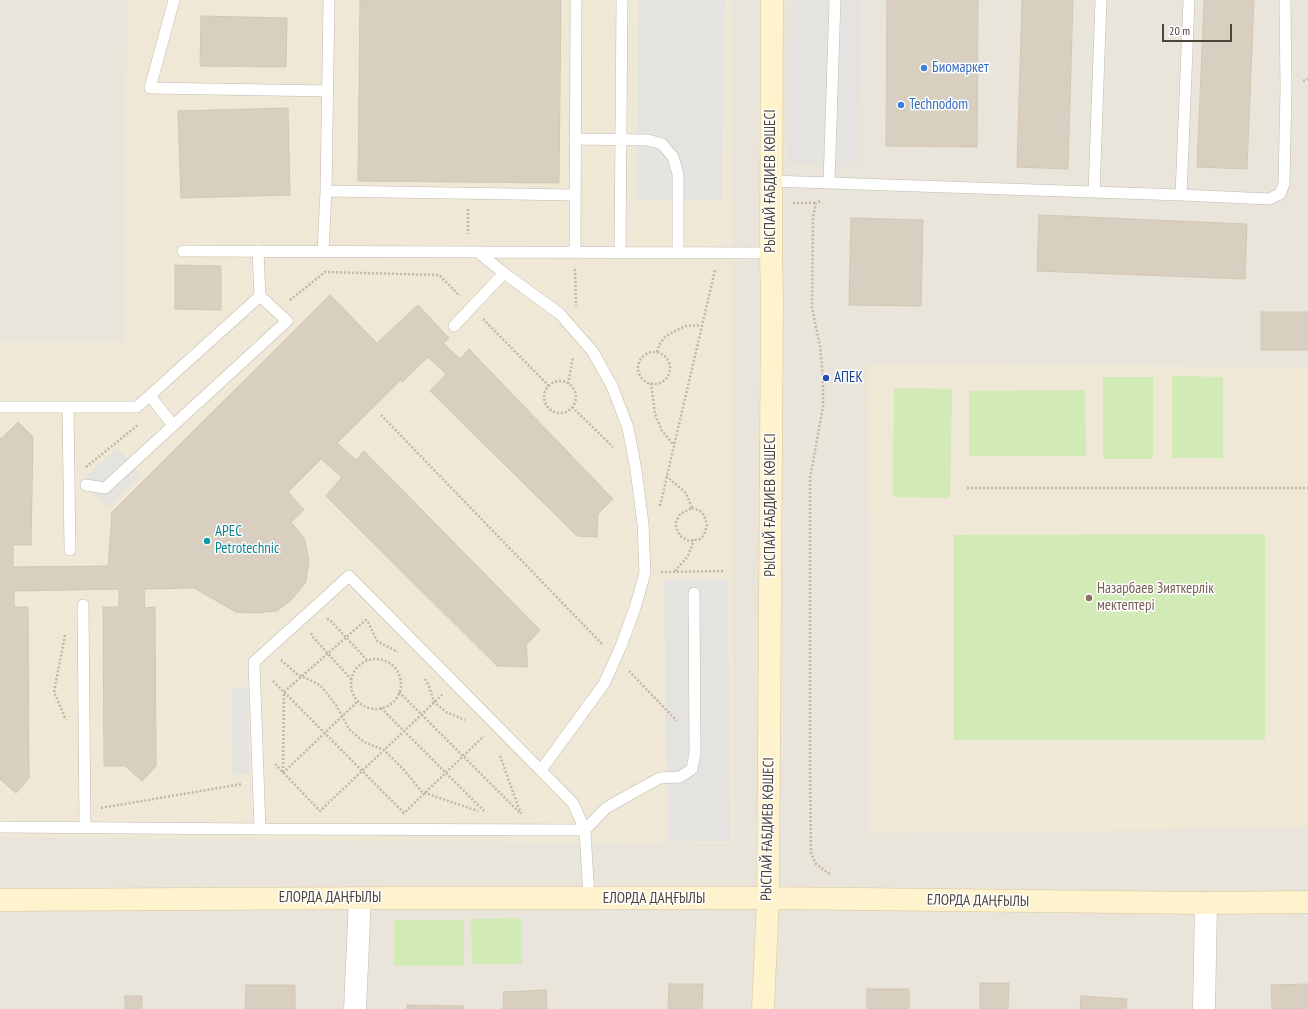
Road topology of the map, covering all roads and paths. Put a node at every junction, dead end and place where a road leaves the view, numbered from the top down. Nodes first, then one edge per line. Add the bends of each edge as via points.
1 (174, 0) edge
2 (329, 0) edge
3 (576, 0) edge
4 (622, 0) edge
5 (772, 0) edge
6 (835, 0) edge
7 (1101, 0) edge
8 (1189, 0) edge
9 (1285, 0) edge
10 (328, 91) junction
11 (575, 139) junction
12 (621, 140) junction
13 (771, 181) junction
14 (829, 183) junction
15 (326, 191) junction
16 (1094, 192) junction
17 (467, 193) junction
18 (575, 195) junction
19 (1181, 195) junction
20 (822, 199) dead end
21 (183, 251) dead end
22 (258, 251) junction
23 (323, 252) junction
24 (575, 252) junction
25 (479, 253) junction
26 (620, 253) junction
27 (678, 253) junction
28 (771, 253) junction
29 (718, 254) junction
30 (504, 273) junction
31 (260, 296) junction
32 (472, 307) junction
33 (277, 311) junction
34 (702, 325) junction
35 (454, 326) dead end
36 (657, 352) junction
37 (651, 383) junction
38 (549, 386) junction
39 (150, 396) junction
40 (0, 407) edge
41 (68, 407) junction
42 (572, 407) junction
43 (159, 408) junction
44 (381, 415) dead end
45 (173, 426) junction
46 (674, 444) junction
47 (636, 470) junction
48 (666, 476) junction
49 (69, 481) junction
50 (86, 485) dead end
51 (967, 488) dead end
52 (1308, 488) edge
53 (692, 508) junction
54 (658, 513) dead end
55 (694, 540) junction
56 (70, 550) dead end
57 (675, 571) junction
58 (725, 571) dead end
59 (645, 573) junction
60 (694, 593) dead end
61 (83, 605) dead end
62 (380, 607) junction
63 (308, 613) junction
64 (361, 615) dead end
65 (366, 620) junction
66 (346, 637) junction
67 (272, 646) junction
68 (328, 654) junction
69 (402, 655) dead end
70 (616, 658) junction
71 (368, 660) junction
72 (254, 662) junction
73 (302, 676) junction
74 (423, 676) dead end
75 (351, 680) junction
76 (455, 683) junction
77 (284, 692) junction
78 (399, 692) junction
79 (358, 701) junction
80 (434, 702) junction
81 (381, 708) junction
82 (422, 714) junction
83 (342, 716) junction
84 (470, 722) dead end
85 (404, 731) junction
86 (480, 731) dead end
87 (325, 733) junction
88 (485, 735) junction
89 (488, 740) dead end
90 (695, 740) junction
91 (257, 745) junction
92 (384, 750) junction
93 (500, 754) dead end
94 (463, 756) junction
95 (541, 770) junction
96 (362, 771) junction
97 (283, 772) junction
98 (445, 773) junction
99 (258, 781) junction
100 (425, 793) junction
101 (85, 810) junction
102 (0, 827) edge
103 (85, 827) junction
104 (260, 829) junction
105 (585, 830) junction
106 (360, 898) junction
107 (589, 898) junction
108 (768, 898) junction
109 (846, 899) junction
110 (0, 900) edge
111 (1308, 902) edge
112 (1206, 903) junction
113 (355, 1009) edge
114 (763, 1009) edge
115 (1204, 1009) edge

1 - 10 lane via 150,88
2 - 10 lane
3 - 11 lane
4 - 12 lane
5 - 13 street, РЫСПАЙ ҒАБДИЕВ КӨШЕСІ
6 - 14 lane
7 - 16 lane
8 - 19 lane
9 - 19 lane via 1284,184 1280,194 1269,199
10 - 15 lane
11 - 12 lane
11 - 18 lane
12 - 26 lane
12 - 27 lane via 648,140 662,144 673,157 678,174
13 - 14 lane
13 - 28 street, РЫСПАЙ ҒАБДИЕВ КӨШЕСІ
14 - 16 lane
15 - 17 lane
15 - 23 lane
16 - 19 lane
17 - 18 lane
17 - 25 path via 468,241
18 - 24 lane
20 - 109 path via 816,203 813,217 812,308 821,359 823,407 810,478 811,853 816,864 823,870 830,875 846,878
21 - 22 lane
22 - 23 lane
22 - 31 lane
23 - 25 lane
24 - 25 lane
24 - 26 lane
25 - 30 lane
26 - 27 lane
27 - 29 lane
28 - 29 lane
28 - 108 street, РЫСПАЙ ҒАБДИЕВ КӨШЕСІ
29 - 34 path
30 - 32 lane
30 - 47 lane via 560,314 593,352 612,386 628,428
31 - 33 lane
31 - 39 lane
32 - 33 path via 439,275 325,272
32 - 35 lane
32 - 38 path
33 - 45 lane via 287,321
34 - 36 path via 686,326 665,337
34 - 46 path
36 - 37 path via 643,356 638,365 640,374
36 - 37 path via 669,362 669,373 662,381
37 - 46 path via 655,414 662,431
38 - 42 path via 563,382 572,387 576,397
38 - 42 path via 544,399 549,408 563,413
39 - 41 lane via 137,407
39 - 43 lane
40 - 41 lane
41 - 49 lane
42 - 47 path
43 - 45 lane
43 - 49 path
44 - 70 path
45 - 50 lane via 105,488
46 - 48 path
47 - 59 lane via 643,524
48 - 53 path via 686,493
48 - 54 path
49 - 56 lane
51 - 52 path
53 - 55 path via 704,515 707,525 704,535
53 - 55 path via 680,514 676,527 680,536 689,541
55 - 57 path via 688,556
57 - 58 path
57 - 59 path
59 - 70 lane
60 - 90 lane
61 - 101 lane
62 - 63 lane via 349,576
62 - 65 path
62 - 76 lane
63 - 66 path via 330,620
63 - 67 lane
63 - 68 path via 312,636
64 - 65 path
65 - 66 path
65 - 69 path via 377,642
66 - 68 path
66 - 71 path
67 - 72 lane
67 - 73 path via 283,662
68 - 73 path
68 - 75 path
70 - 90 path
70 - 95 lane via 604,684
71 - 75 path via 359,666
71 - 78 path via 381,660 394,668 401,683
72 - 77 path
72 - 91 lane
73 - 77 path
73 - 83 path via 320,685
74 - 80 path
75 - 79 path via 351,687
76 - 80 path
76 - 95 lane
77 - 87 path
77 - 97 path
78 - 81 path via 389,705
78 - 82 path
79 - 81 path via 364,706
79 - 83 path
80 - 82 path
80 - 84 path via 446,712
81 - 85 path
82 - 85 path
82 - 94 path
83 - 87 path
83 - 92 path via 349,729 364,742
85 - 92 path
85 - 98 path
86 - 88 path
87 - 96 path
87 - 97 path
88 - 89 path
88 - 94 path
90 - 105 lane via 692,769 680,777 660,778 630,794 606,808
91 - 97 path
91 - 99 lane
92 - 96 path
92 - 100 path
93 - 94 path via 521,814
94 - 98 path
95 - 105 lane via 573,803
96 - 97 path via 320,811
96 - 100 path via 404,813
98 - 100 path
98 - 100 path via 486,814
99 - 101 path
99 - 104 lane
101 - 103 lane
102 - 103 lane
103 - 104 lane
104 - 105 lane
105 - 107 lane
106 - 107 street, ЕЛОРДА ДАҢҒЫЛЫ
106 - 110 street, ЕЛОРДА ДАҢҒЫЛЫ
106 - 113 street
107 - 108 street, ЕЛОРДА ДАҢҒЫЛЫ
108 - 109 street, ЕЛОРДА ДАҢҒЫЛЫ
108 - 114 street, РЫСПАЙ ҒАБДИЕВ КӨШЕСІ
109 - 112 street, ЕЛОРДА ДАҢҒЫЛЫ
111 - 112 street, ЕЛОРДА ДАҢҒЫЛЫ
112 - 115 street

